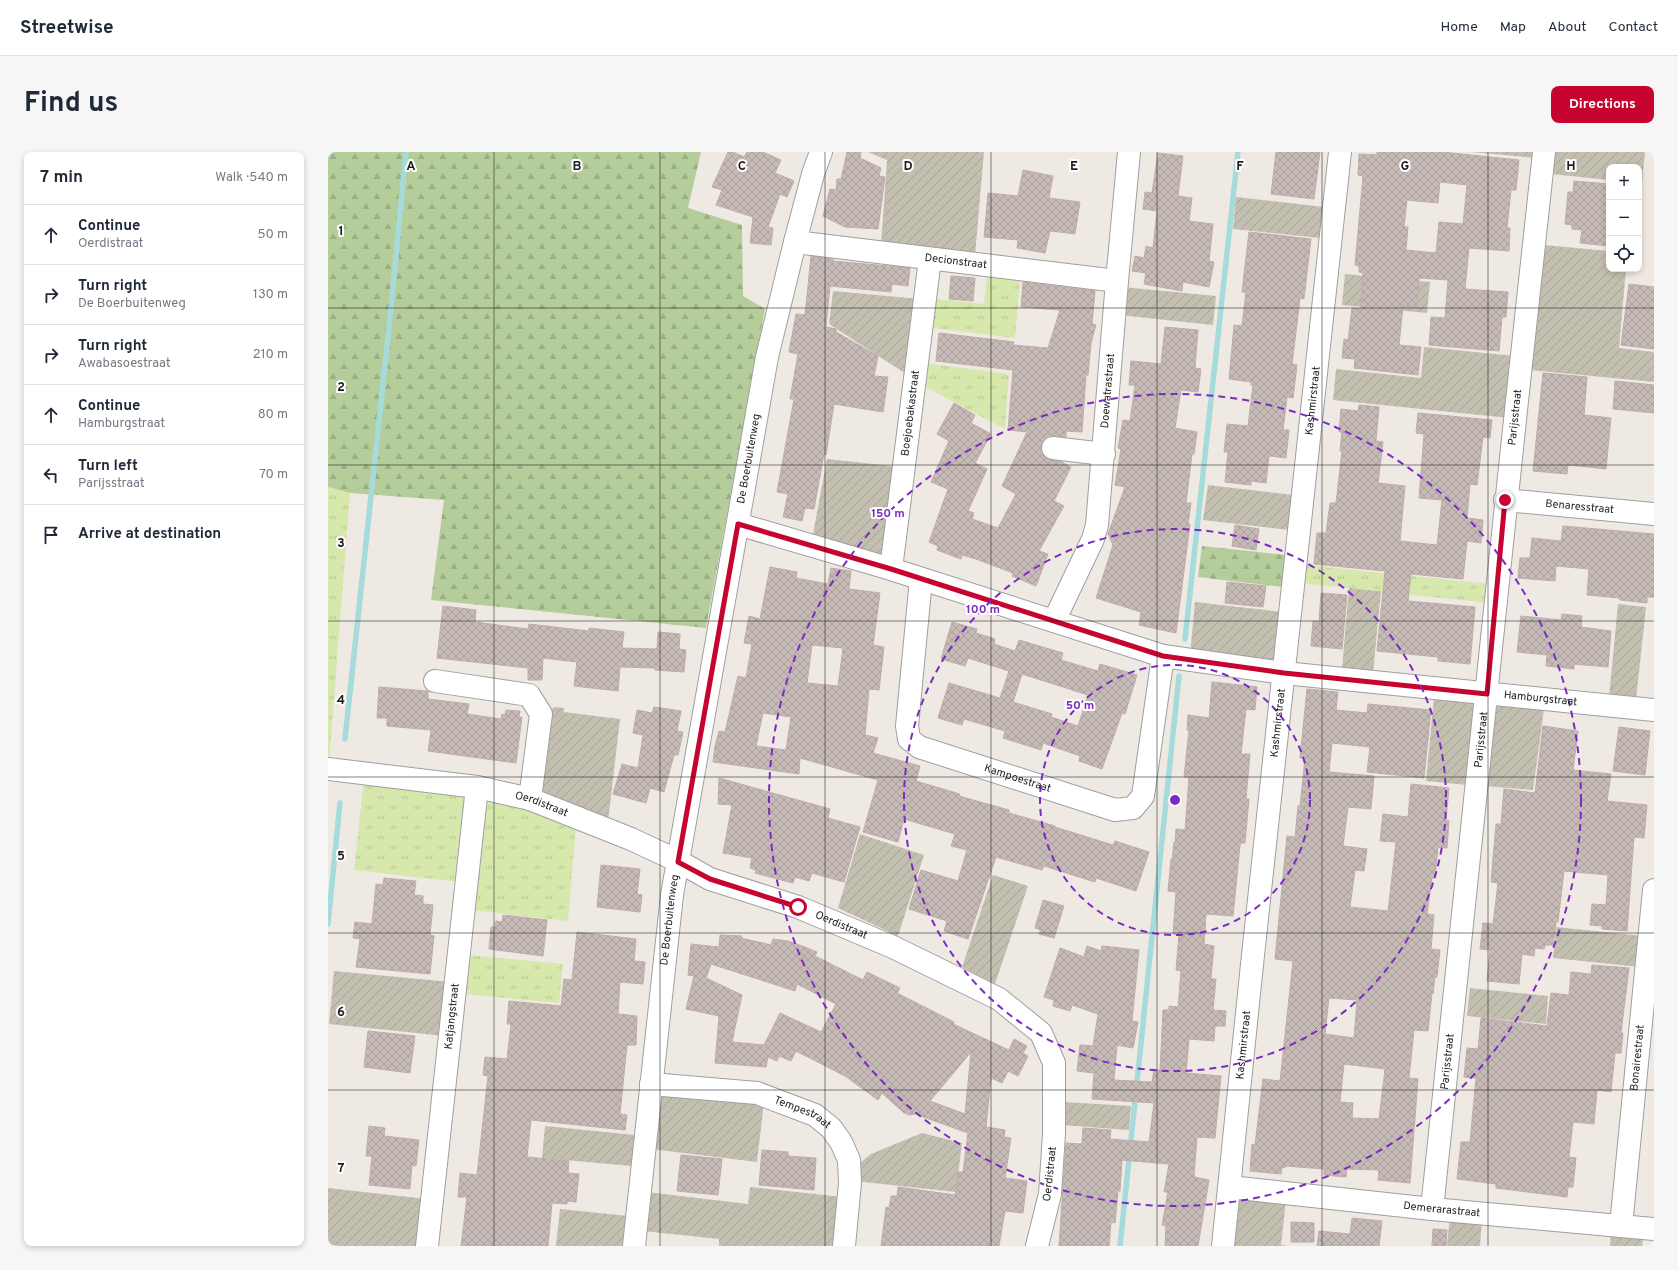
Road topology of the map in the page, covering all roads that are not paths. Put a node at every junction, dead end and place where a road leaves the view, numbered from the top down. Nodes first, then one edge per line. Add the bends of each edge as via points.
1 (821, 152) edge
2 (1129, 152) edge
3 (1340, 152) edge
4 (1544, 152) edge
5 (795, 242) junction
6 (930, 259) junction
7 (1117, 281) junction
8 (1053, 448) dead end
9 (1104, 454) junction
10 (1505, 500) junction
11 (1654, 514) edge
12 (738, 524) junction
13 (891, 569) junction
14 (921, 579) junction
15 (1054, 621) junction
16 (1163, 656) junction
17 (1284, 673) junction
18 (435, 681) dead end
19 (1487, 694) junction
20 (1654, 710) edge
21 (328, 769) edge
22 (477, 787) junction
23 (530, 799) junction
24 (678, 862) junction
25 (1654, 890) edge
26 (651, 1084) junction
27 (1230, 1187) junction
28 (1432, 1209) junction
29 (1621, 1226) junction
30 (1654, 1230) edge
31 (427, 1246) edge
32 (634, 1246) edge
33 (844, 1246) edge
34 (1037, 1246) edge
35 (1223, 1246) edge

1 - 5 street, De Boerbuitenweg
2 - 7 street, Doewatrastraat
3 - 17 street, Kashmirstraat
4 - 10 street, Parijsstraat
5 - 6 street, Decionstraat
5 - 12 street, De Boerbuitenweg via 767,357
6 - 7 street, Decionstraat
6 - 13 street, Boejoebakastraat
7 - 9 street, Doewatrastraat
8 - 9 street
9 - 15 street, Doewatrastraat via 1097,525 1093,539
10 - 11 street, Benaresstraat
10 - 19 street, Parijsstraat
12 - 13 street, Hamburgstraat
12 - 24 street, De Boerbuitenweg
13 - 14 street, Hamburgstraat
14 - 15 street, Hamburgstraat
14 - 16 street, Kampoestraat via 907,726 909,739 918,747 1114,810 1133,808 1142,796
15 - 16 street, Hamburgstraat
16 - 17 street, Hamburgstraat
17 - 19 street, Hamburgstraat
17 - 27 street, Kashmirstraat
18 - 23 street via 528,695 541,714
19 - 20 street, Hamburgstraat
19 - 28 street, Parijsstraat
21 - 22 street, Oerdistraat
22 - 23 street, Oerdistraat
22 - 31 street, Katjangstraat
23 - 24 street, Oerdistraat via 631,839
24 - 26 street, De Boerbuitenweg
24 - 34 street, Oerdistraat via 710,879 798,907 893,947 999,999 1041,1033 1054,1063 1054,1134 1050,1194
25 - 29 street, Bonairestraat
26 - 32 street, De Boerbuitenweg
26 - 33 street, Tempestraat via 757,1093 815,1115 831,1128 849,1160 850,1183
27 - 28 street, Demerarastraat
27 - 35 street, Kashmirstraat
28 - 29 street, Demerarastraat
29 - 30 street, Demerarastraat

